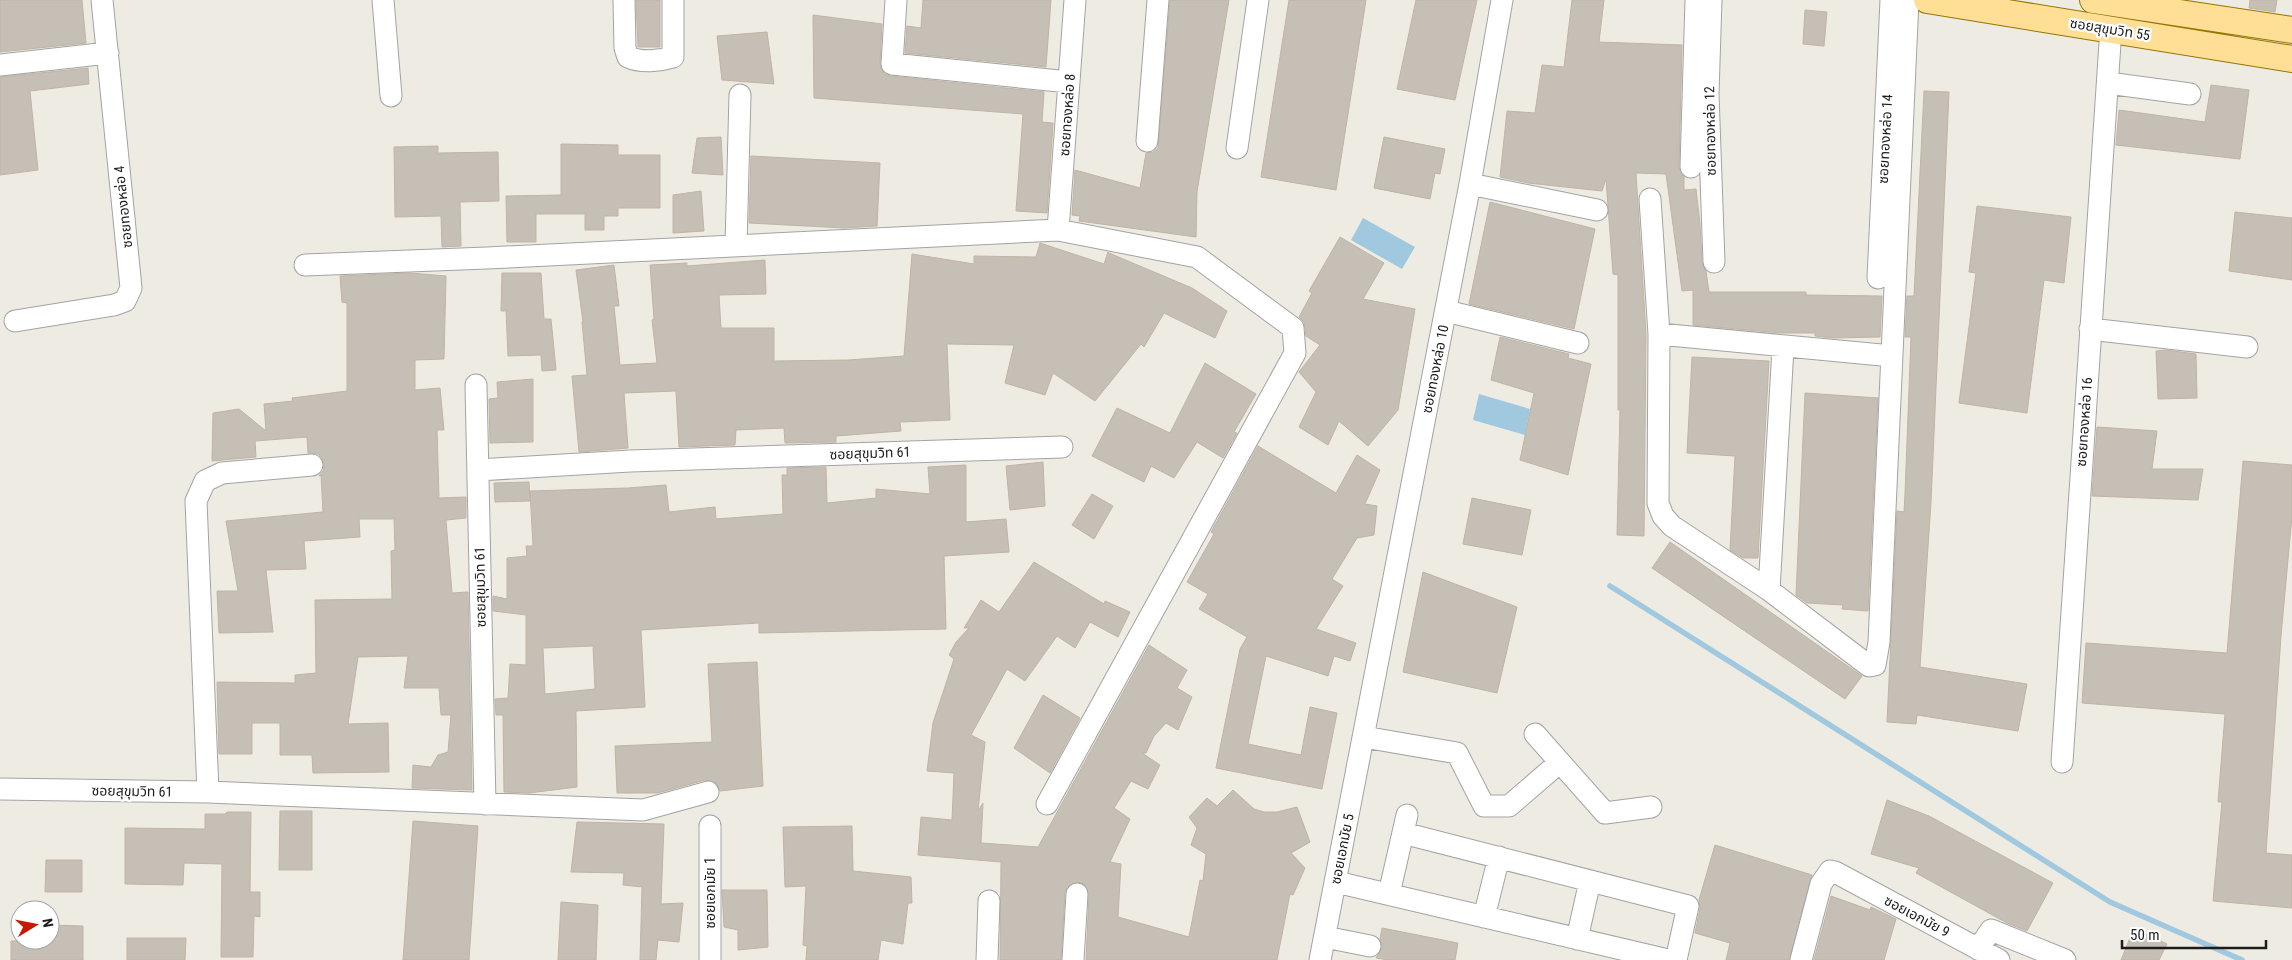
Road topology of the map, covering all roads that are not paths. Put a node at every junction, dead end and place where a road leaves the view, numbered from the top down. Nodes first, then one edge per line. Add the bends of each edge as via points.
1 (102, 0) edge
2 (383, 0) edge
3 (624, 0) edge
4 (673, 0) edge
5 (896, 0) edge
6 (1075, 0) edge
7 (1158, 0) edge
8 (1258, 0) edge
9 (1502, 0) edge
10 (1696, 0) edge
11 (1711, 0) edge
12 (1891, 0) edge
13 (1908, 0) edge
14 (1927, 0) edge
15 (2104, 2) edge
16 (2064, 11) edge
17 (2111, 28) junction
18 (2292, 30) edge
19 (108, 53) junction
20 (2292, 59) edge
21 (0, 66) edge
22 (1069, 82) junction
23 (2108, 83) junction
24 (2190, 94) dead end
25 (391, 96) dead end
26 (740, 96) dead end
27 (1147, 141) dead end
28 (1237, 148) dead end
29 (1691, 167) dead end
30 (1470, 184) junction
31 (1650, 199) dead end
32 (1596, 210) dead end
33 (1058, 230) junction
34 (736, 245) junction
35 (1714, 262) dead end
36 (305, 265) dead end
37 (1878, 278) dead end
38 (1446, 311) junction
39 (15, 321) dead end
40 (2090, 329) junction
41 (1658, 334) junction
42 (1578, 343) dead end
43 (2247, 347) dead end
44 (1783, 348) junction
45 (1892, 356) junction
46 (476, 385) dead end
47 (1062, 447) dead end
48 (312, 466) dead end
49 (478, 470) junction
50 (1769, 590) junction
51 (1535, 734) dead end
52 (1364, 738) junction
53 (1560, 762) junction
54 (2062, 762) dead end
55 (0, 789) edge
56 (208, 792) junction
57 (708, 792) dead end
58 (485, 804) junction
59 (1047, 804) dead end
60 (1651, 808) dead end
61 (710, 826) dead end
62 (1499, 857) junction
63 (1590, 881) junction
64 (1336, 882) junction
65 (1077, 894) dead end
66 (1389, 894) junction
67 (989, 902) dead end
68 (1484, 917) junction
69 (1325, 937) junction
70 (1577, 939) junction
71 (1370, 946) dead end
72 (1978, 949) junction
73 (710, 960) edge
74 (987, 960) edge
75 (1073, 960) edge
76 (1320, 960) edge
77 (1668, 960) edge
78 (1676, 960) edge
79 (1800, 960) edge
80 (1999, 960) edge
81 (2066, 960) edge

1 - 19 street, ซอยทองหล่อ 4
2 - 25 street
3 - 4 street via 625,48 628,57 635,60 674,56
5 - 22 street via 892,64
6 - 22 street, ซอยทองหล่อ 8
7 - 27 street
8 - 28 street
9 - 30 street, ซอยทองหล่อ 10
10 - 29 street
11 - 35 street, ซอยทองหล่อ 12 via 1708,94
12 - 37 street, ซอยทองหล่อ 14
13 - 45 street
14 - 16 main road, ซอยสุขุมวิท 55
15 - 17 main road
15 - 18 main road, ซอยสุขุมวิท 55
16 - 17 main road, ซอยสุขุมวิท 55
17 - 20 main road, ซอยสุขุมวิท 55
17 - 23 street, ซอยทองหล่อ 16
19 - 21 street
19 - 39 street, ซอยทองหล่อ 4 via 131,288 125,301 114,305
22 - 33 street, ซอยทองหล่อ 8
23 - 24 street
23 - 40 street, ซอยทองหล่อ 16
26 - 34 street
30 - 32 street
30 - 38 street, ซอยทองหล่อ 10
31 - 41 street
33 - 34 street
33 - 59 street via 1196,257 1293,328 1295,353
34 - 36 street
38 - 42 street
38 - 52 street, ซอยทองหล่อ 10
40 - 43 street
40 - 54 street, ซอยทองหล่อ 16
41 - 44 street
41 - 50 street via 1660,510 1672,526
44 - 45 street
44 - 50 street
45 - 50 street via 1879,642 1875,665 1869,666
46 - 49 street
47 - 49 street, ซอยสุขุมวิท 61 via 630,461
48 - 56 street via 222,473 204,481 196,501
49 - 58 street, ซอยสุขุมวิท 61
51 - 53 street
52 - 53 street via 1457,753 1484,806 1509,806
52 - 64 street, ซอยเอกมัย 5
53 - 60 street via 1604,812
55 - 56 street, ซอยสุขุมวิท 61
56 - 58 street, ซอยสุขุมวิท 61
57 - 58 street via 643,810
61 - 73 street, ซอยเอกมัย 1
62 - 63 street
62 - 66 street via 1405,824
62 - 68 street
63 - 70 street
63 - 78 street via 1688,906
64 - 66 street
64 - 69 street, ซอยเอกมัย 5
65 - 75 street
66 - 68 street
67 - 74 street
68 - 70 street
69 - 71 street
69 - 76 street, ซอยเอกมัย 5
70 - 77 street
72 - 79 street, ซอยเอกมัย 9 via 1830,871 1821,884
72 - 80 street, ซอยเอกมัย 9
72 - 81 street via 1991,930

